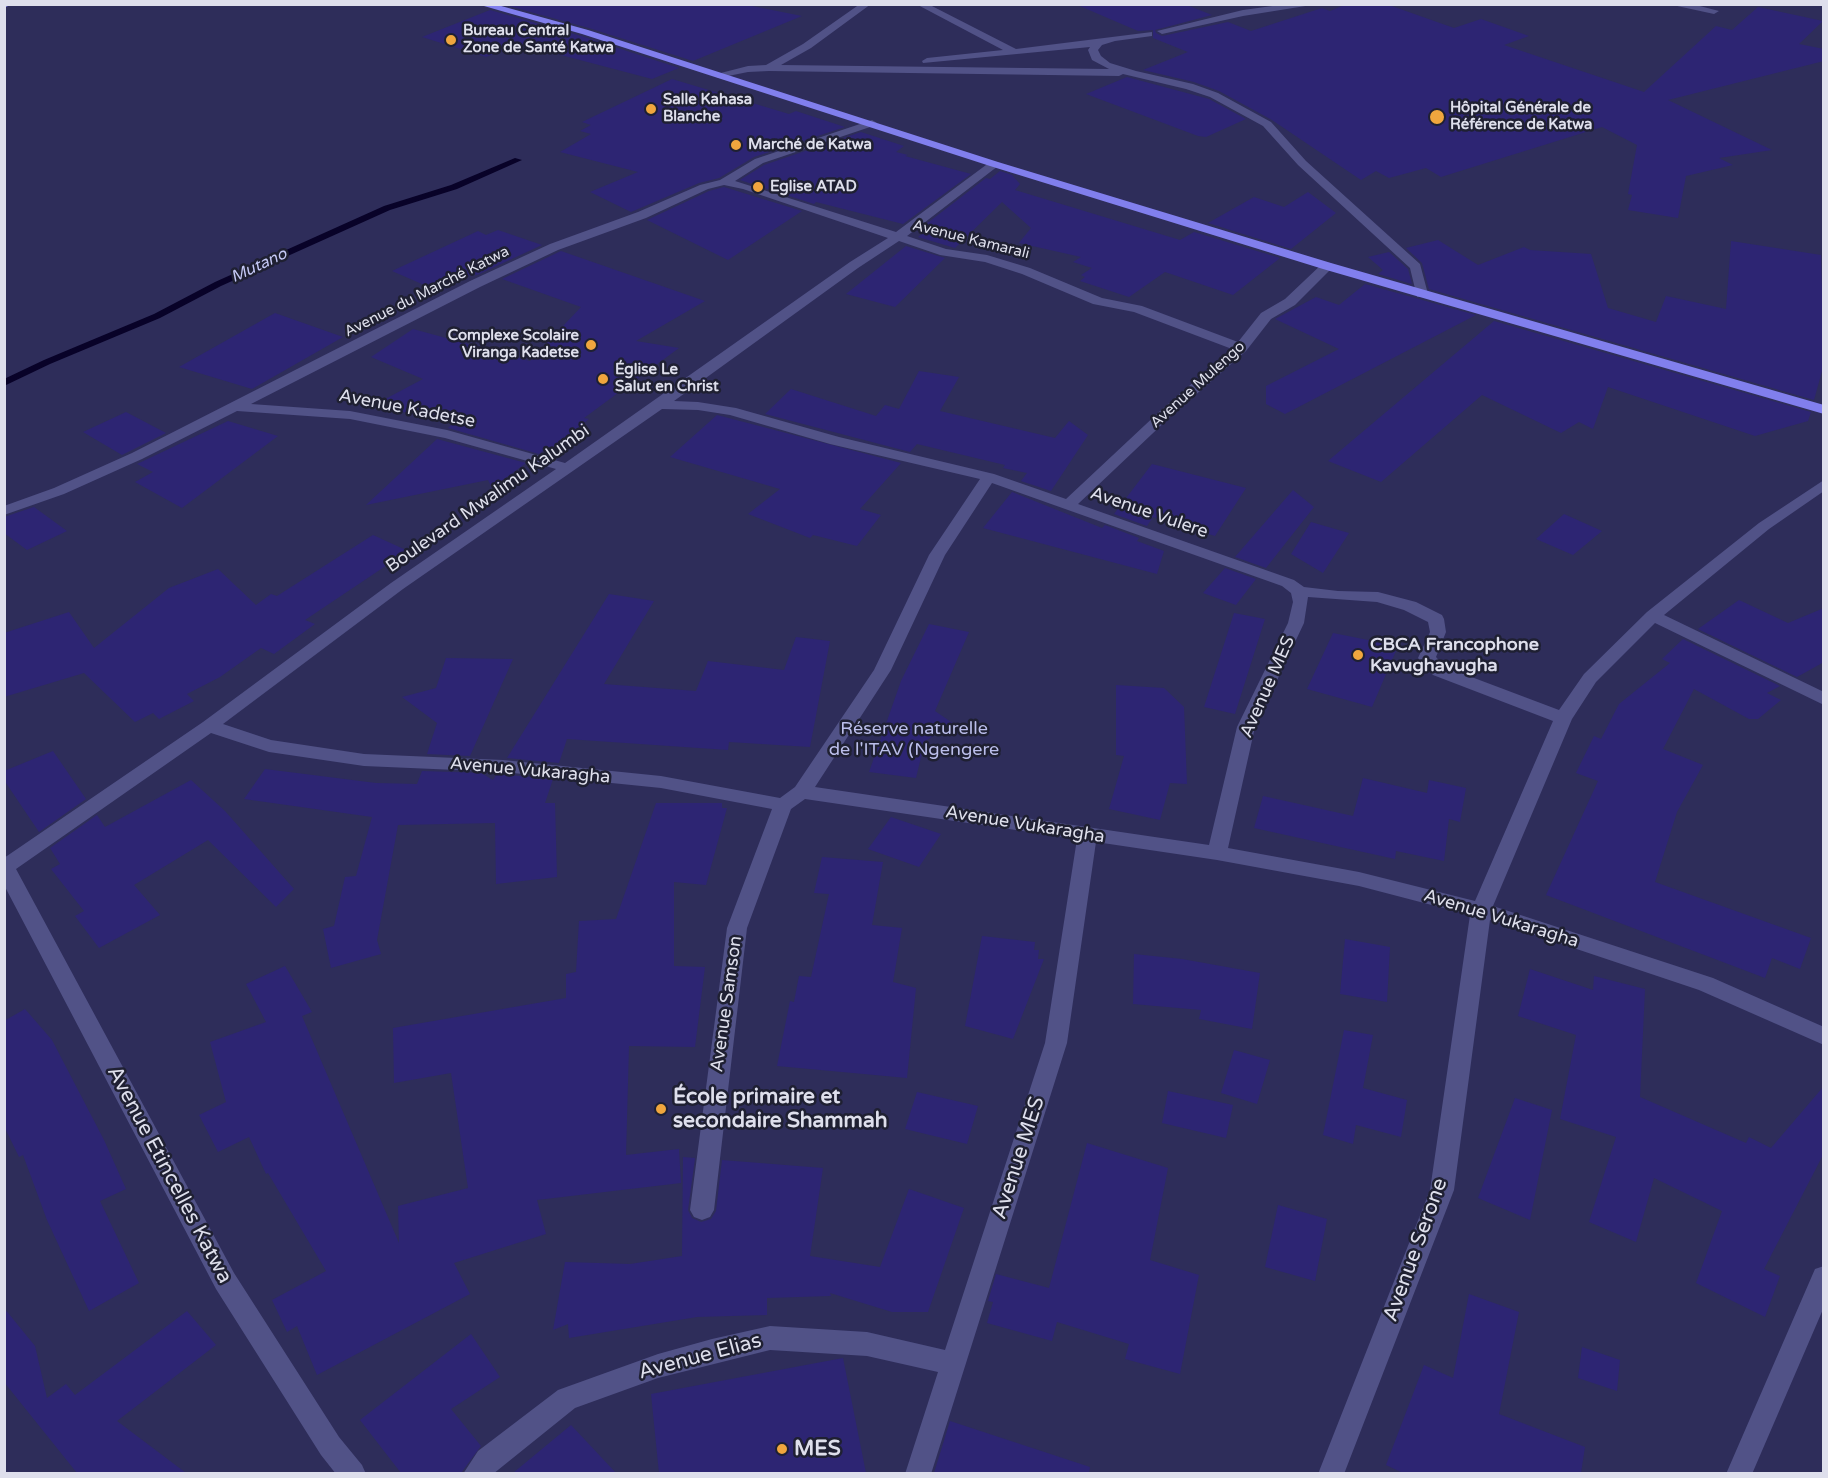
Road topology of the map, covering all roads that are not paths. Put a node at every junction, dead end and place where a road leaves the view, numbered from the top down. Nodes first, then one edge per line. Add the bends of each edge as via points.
1 (867, 4) edge
2 (920, 4) edge
3 (1314, 4) edge
4 (1671, 4) edge
5 (486, 5) edge
6 (1714, 11) dead end
7 (1162, 31) dead end
8 (1149, 34) dead end
9 (1098, 43) junction
10 (1013, 51) junction
11 (769, 68) junction
12 (857, 69) junction
13 (1132, 74) junction
14 (718, 75) junction
15 (873, 123) junction
16 (994, 164) junction
17 (724, 182) junction
18 (896, 238) junction
19 (1327, 266) junction
20 (1422, 294) junction
21 (1241, 348) junction
22 (659, 405) junction
23 (237, 407) junction
24 (1824, 410) edge
25 (567, 468) junction
26 (989, 477) junction
27 (1824, 484) edge
28 (1068, 505) junction
29 (4, 511) edge
30 (1299, 591) junction
31 (1653, 616) junction
32 (1824, 699) edge
33 (1563, 718) junction
34 (209, 726) junction
35 (802, 792) junction
36 (783, 805) junction
37 (1087, 835) junction
38 (1217, 853) junction
39 (5, 866) edge
40 (1480, 910) junction
41 (1824, 1037) edge
42 (702, 1210) dead end
43 (1824, 1277) edge
44 (953, 1364) junction
45 (353, 1473) edge
46 (476, 1473) edge
47 (918, 1473) edge
48 (1331, 1473) edge
49 (1739, 1473) edge

1 - 11 street
2 - 10 street
3 - 7 street via 1243,13
4 - 6 street
5 - 14 main road
8 - 9 street
9 - 10 street
9 - 13 street via 1093,50 1096,58
10 - 12 street
11 - 12 street
11 - 14 street
12 - 13 street
13 - 20 street via 1206,92 1267,124 1302,163 1416,267
14 - 15 main road
15 - 16 main road
15 - 17 street, Avenue du Marché Katwa via 759,161
16 - 18 street, Boulevard Mwalimu Kalumbi
16 - 19 main road
17 - 18 street, Avenue Kamarali
17 - 23 street, Avenue du Marché Katwa via 544,252
18 - 21 street, Avenue Kamarali via 1026,271 1098,301 1137,309
18 - 22 street, Boulevard Mwalimu Kalumbi
19 - 20 main road
19 - 21 street, Avenue Mulengo via 1290,302 1266,316
20 - 24 main road
21 - 28 street, Avenue Mulengo
22 - 25 street, Boulevard Mwalimu Kalumbi
22 - 26 street, Avenue Vulere via 731,411 835,441
23 - 25 street, Avenue Kadetse via 350,415 447,434
23 - 29 street, Avenue du Marché Katwa via 59,491
25 - 34 street, Boulevard Mwalimu Kalumbi via 397,586
26 - 28 street, Avenue Vulere
26 - 35 street via 937,555 882,670
27 - 31 street, Avenue Serone via 1764,526
28 - 30 street, Avenue Vulere via 1288,583
30 - 33 street, Avenue Vulere via 1378,597 1410,606 1436,619 1438,632 1426,658 1438,671
30 - 38 street, Avenue MES via 1301,602 1296,623 1246,726
31 - 32 street
31 - 33 street, Avenue Serone via 1590,678
33 - 40 street, Avenue Serone
34 - 36 street, Avenue Vukaragha via 269,746 364,760 503,766 661,782
34 - 39 street, Boulevard Mwalimu Kalumbi
35 - 36 street
35 - 37 street, Avenue Vukaragha
36 - 42 street, Avenue Samson via 737,928
37 - 38 street, Avenue Vukaragha
37 - 44 street, Avenue MES via 1056,1043
38 - 40 street, Avenue Vukaragha via 1359,879
39 - 45 street, Avenue Etincelles Katwa via 225,1281 330,1446
40 - 41 street, Avenue Vukaragha via 1706,984
40 - 48 street, Avenue Serone via 1442,1190
43 - 49 street
44 - 46 street, Avenue Elias via 867,1344 770,1338 712,1351 567,1399 487,1460
44 - 47 street, Avenue MES

